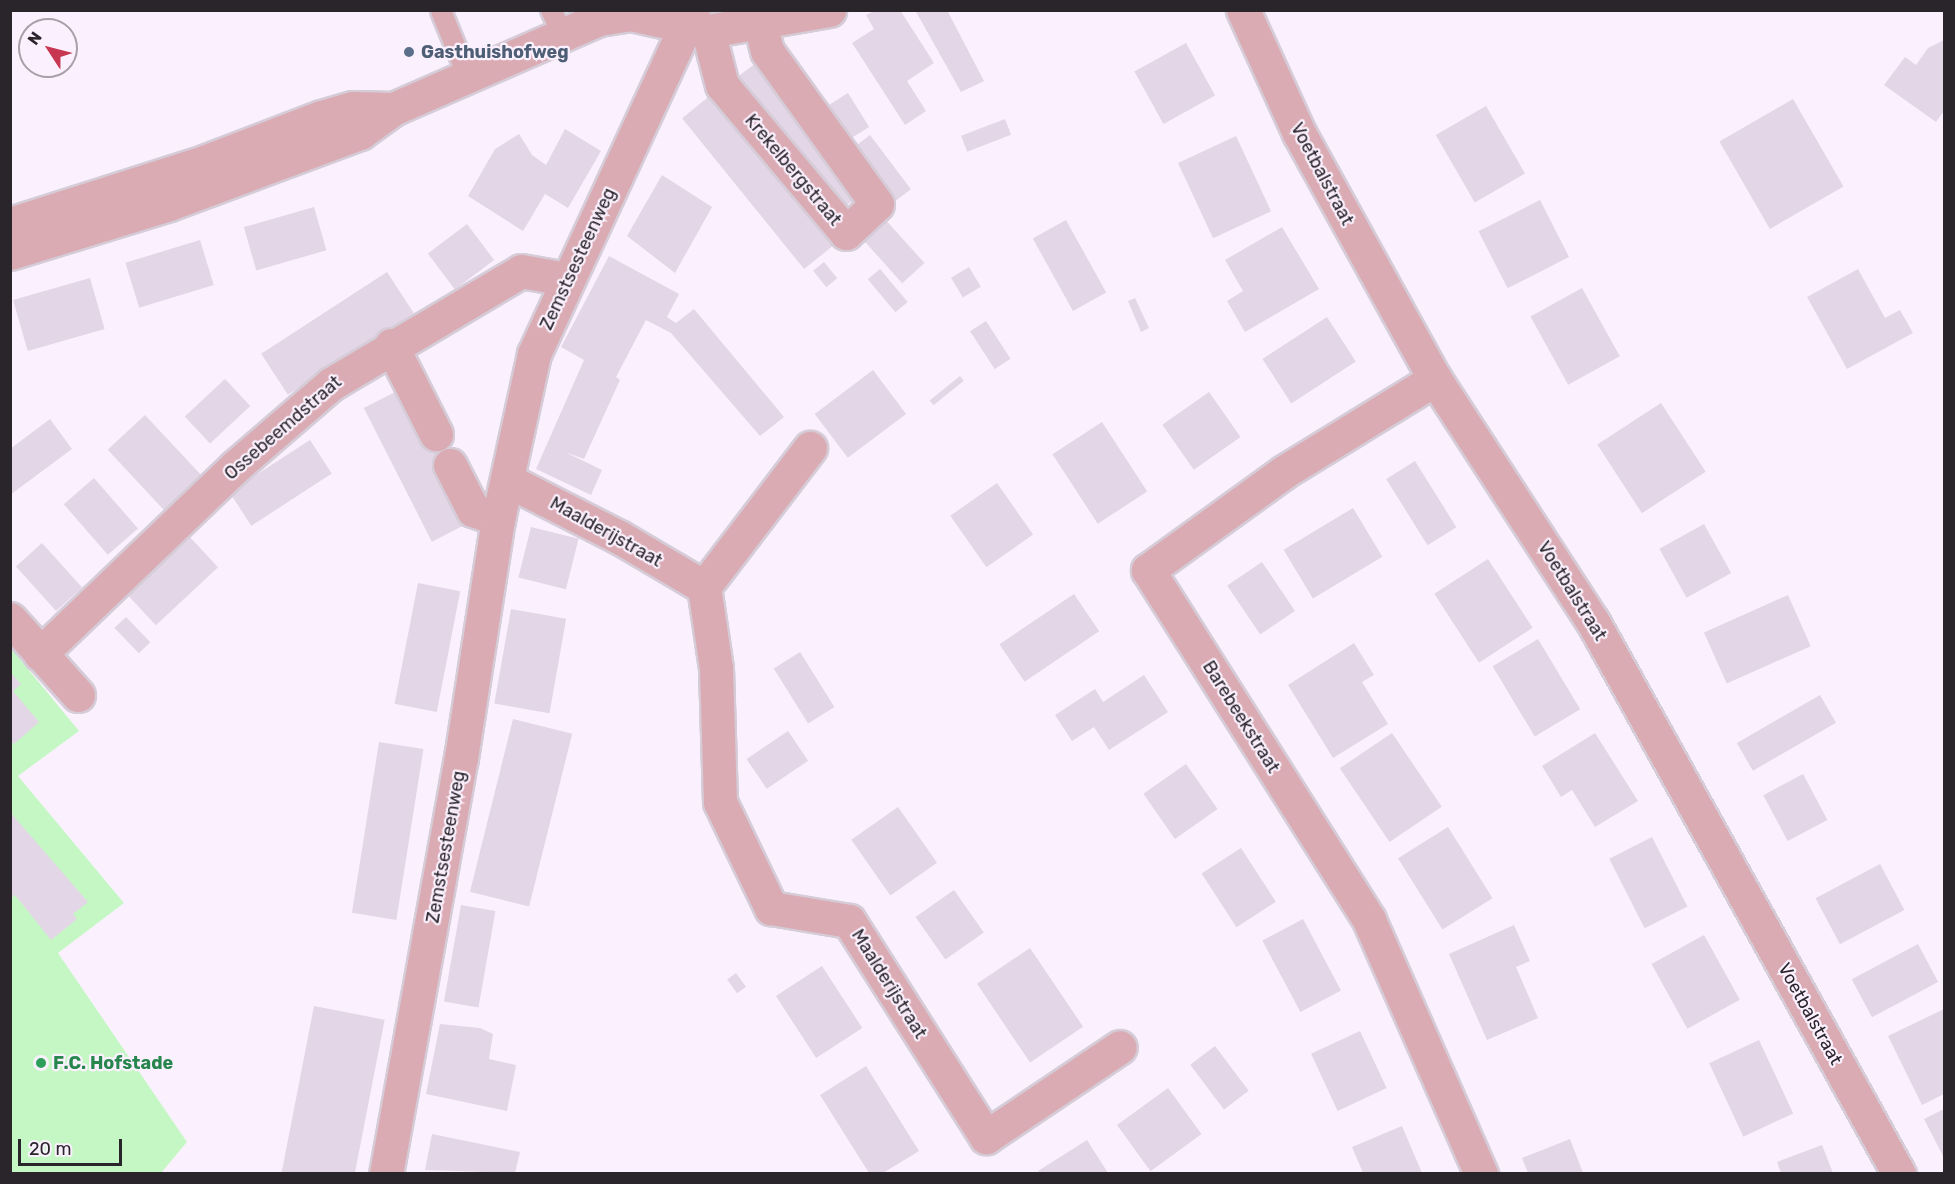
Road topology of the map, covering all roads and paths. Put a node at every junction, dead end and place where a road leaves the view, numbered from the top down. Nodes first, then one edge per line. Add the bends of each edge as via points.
1 (828, 10) edge
2 (1243, 10) edge
3 (441, 11) edge
4 (759, 20) junction
5 (557, 23) edge
6 (695, 23) edge
7 (469, 79) junction
8 (30, 228) edge
9 (10, 253) edge
10 (566, 279) junction
11 (391, 345) junction
12 (1435, 379) junction
13 (436, 434) dead end
14 (810, 448) dead end
15 (450, 465) dead end
16 (507, 480) junction
17 (498, 519) junction
18 (704, 587) junction
19 (10, 619) edge
20 (40, 654) junction
21 (78, 696) dead end
22 (1120, 1047) dead end
23 (386, 1173) edge
24 (1481, 1173) edge
25 (1899, 1173) edge

1 - 4 street
2 - 12 street, Voetbalstraat via 1299,133
3 - 7 lane
4 - 6 street
4 - 6 street, Krekelbergstraat via 767,51 877,204 846,233 722,85
5 - 6 street via 630,14
5 - 7 street
6 - 10 street, Zemstsesteenweg
7 - 8 street via 393,110 360,133 276,149 156,192
8 - 9 street
10 - 11 street, Ossebeemdstraat via 521,271
10 - 16 street, Zemstsesteenweg via 534,354
11 - 13 street
11 - 20 street, Ossebeemdstraat via 331,384 237,466
12 - 24 street, Barebeekstraat via 1284,472 1148,570 1369,920
12 - 25 street, Voetbalstraat via 1593,622
14 - 18 street
15 - 17 street via 473,510
16 - 17 street, Zemstsesteenweg
16 - 18 street, Maalderijstraat via 619,537
17 - 23 street, Zemstsesteenweg via 457,781
18 - 22 street, Maalderijstraat via 716,668 720,802 771,908 849,921 986,1137
19 - 20 street
20 - 21 street

